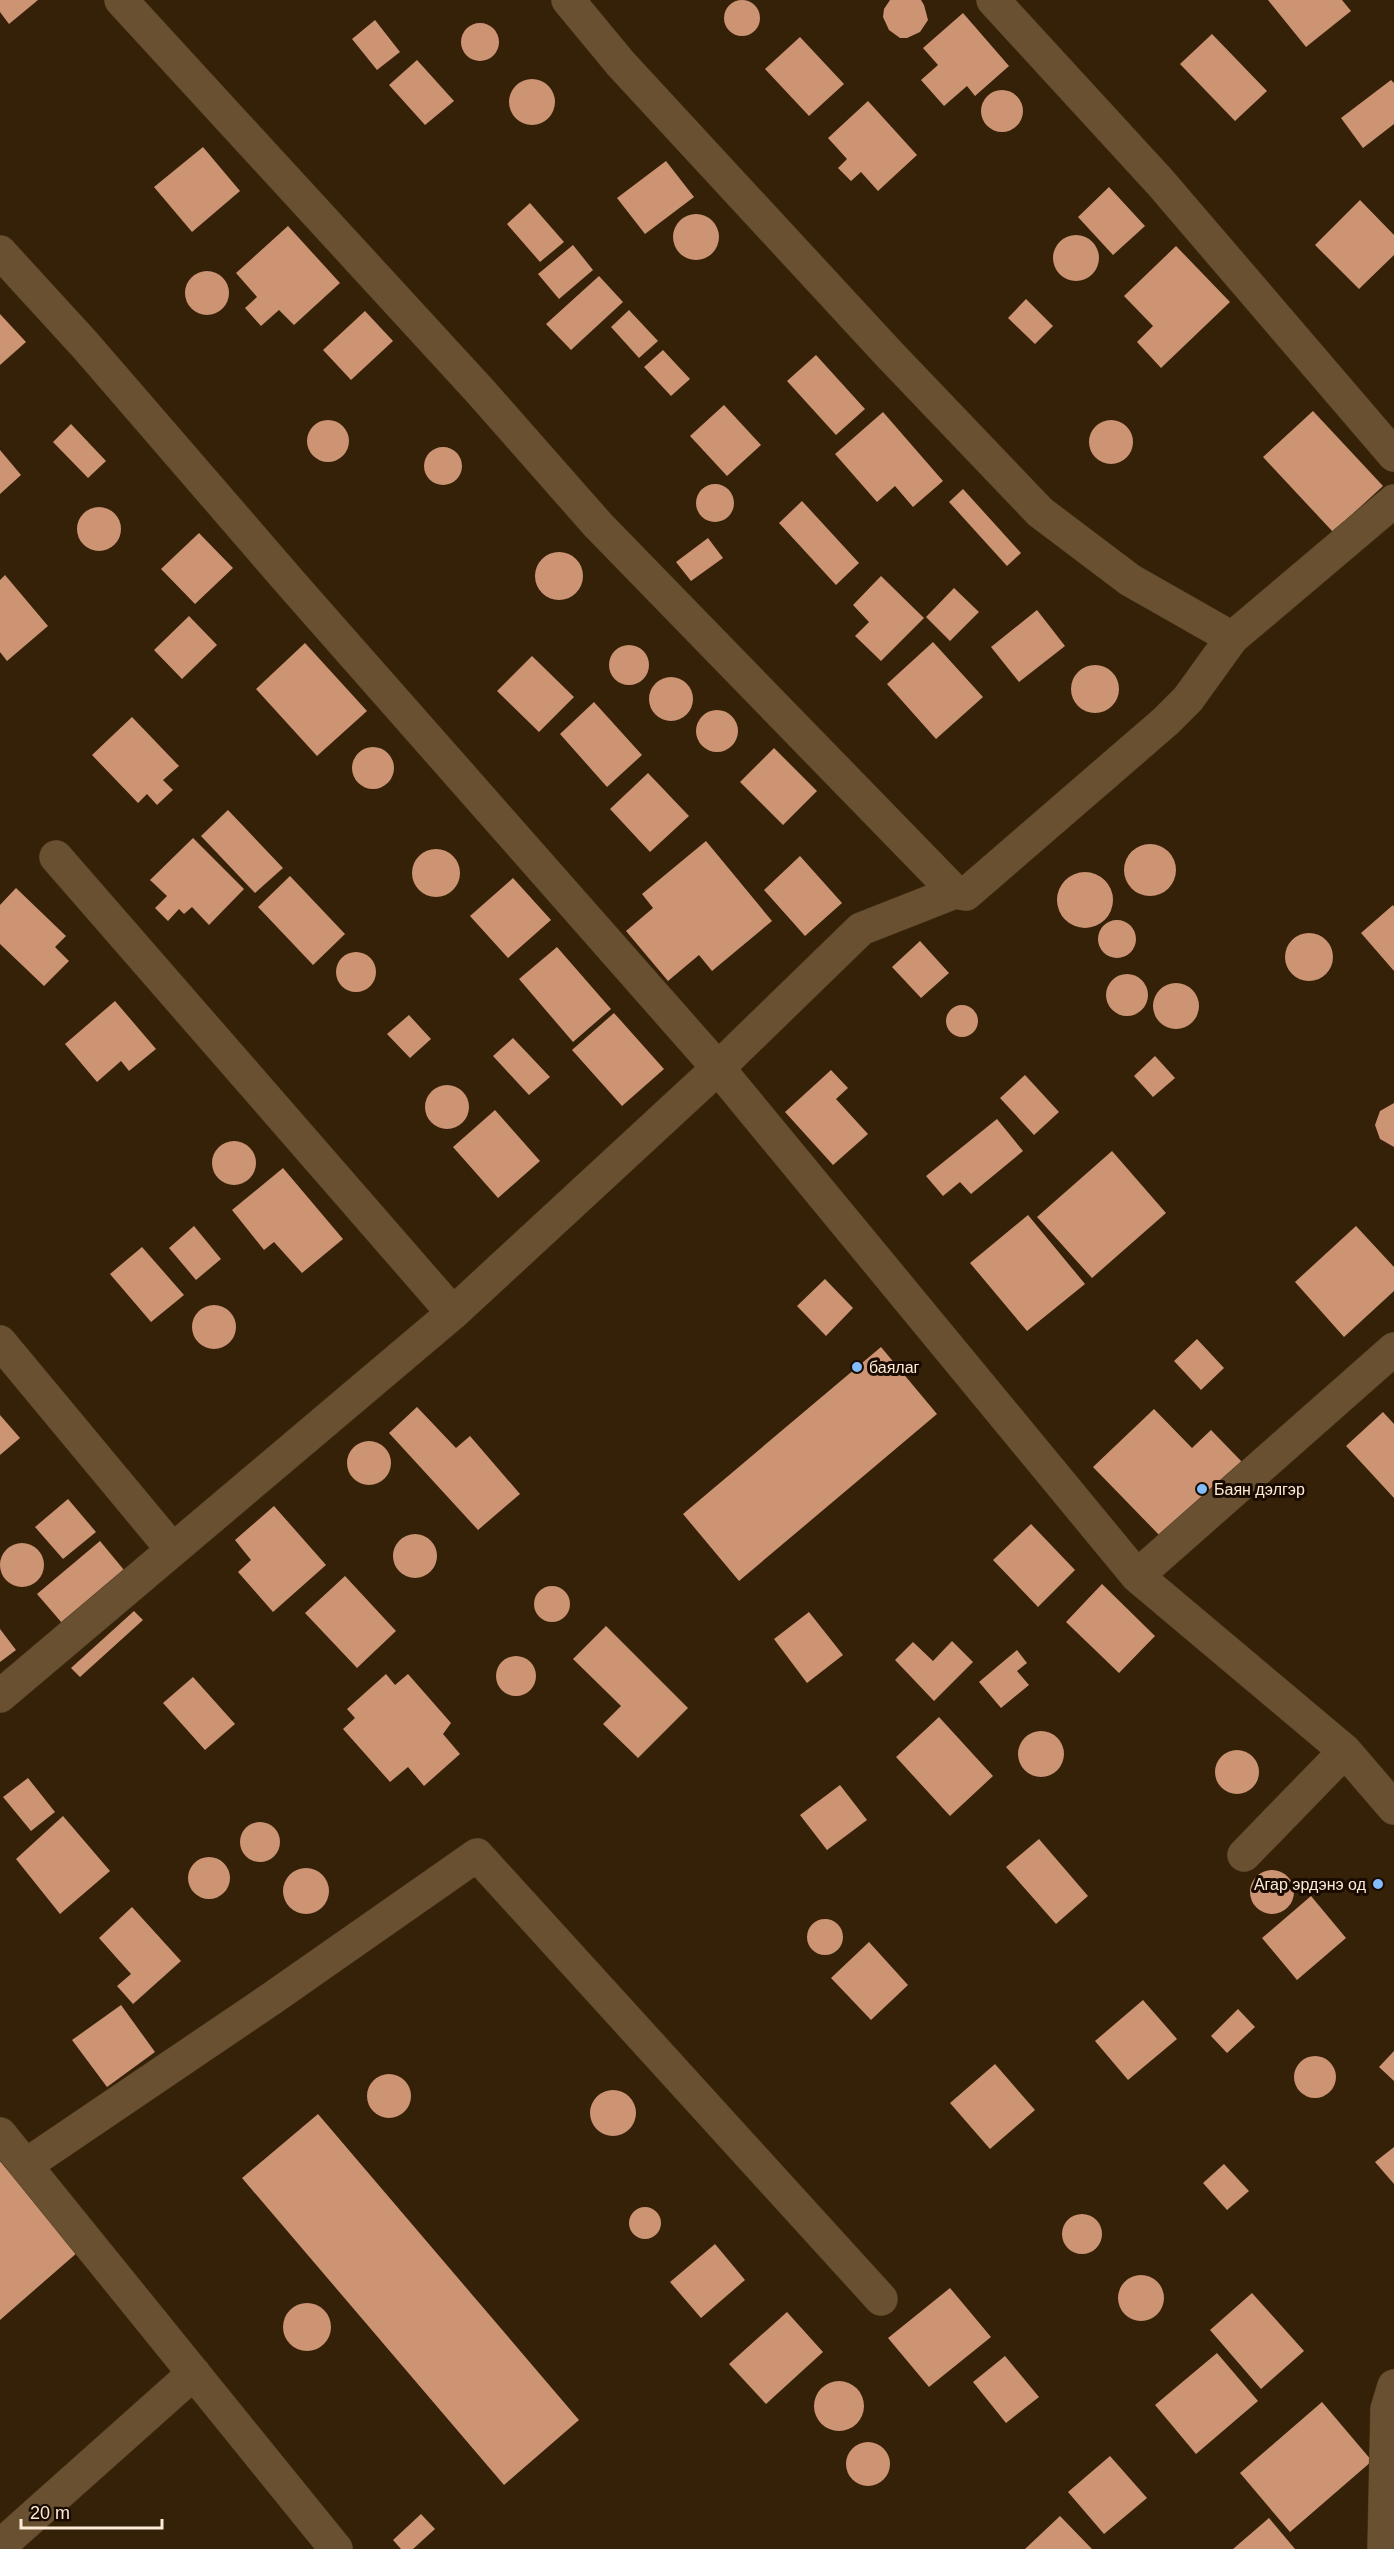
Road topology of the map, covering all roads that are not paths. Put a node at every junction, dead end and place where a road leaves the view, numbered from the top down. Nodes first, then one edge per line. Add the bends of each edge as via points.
1 (121, 0) edge
2 (568, 0) edge
3 (993, 0) edge
4 (0, 252) edge
5 (1394, 455) edge
6 (1394, 501) edge
7 (1232, 638) junction
8 (56, 857) dead end
9 (955, 892) junction
10 (718, 1068) junction
11 (453, 1313) junction
12 (0, 1342) edge
13 (1394, 1349) edge
14 (172, 1549) junction
15 (1137, 1576) junction
16 (0, 1696) edge
17 (1345, 1752) junction
18 (1394, 1808) edge
19 (1244, 1855) dead end
20 (0, 2134) edge
21 (26, 2165) junction
22 (881, 2299) dead end
23 (194, 2373) junction
24 (1394, 2386) edge
25 (0, 2546) edge
26 (336, 2549) edge
27 (1384, 2549) edge

1 - 9 street via 598,525
2 - 7 street via 629,73 1040,512 1130,580
3 - 5 street via 1160,182
4 - 10 street
6 - 7 street
7 - 9 street via 1188,699 1166,721 966,894
8 - 11 street
9 - 10 street via 861,929
10 - 11 street
10 - 15 street
11 - 14 street
12 - 14 street
13 - 15 street
14 - 16 street
15 - 17 street
17 - 18 street
17 - 19 street
20 - 21 street
21 - 22 street via 477,1855
21 - 23 street
23 - 25 street
23 - 26 street
24 - 27 street via 1387,2409

